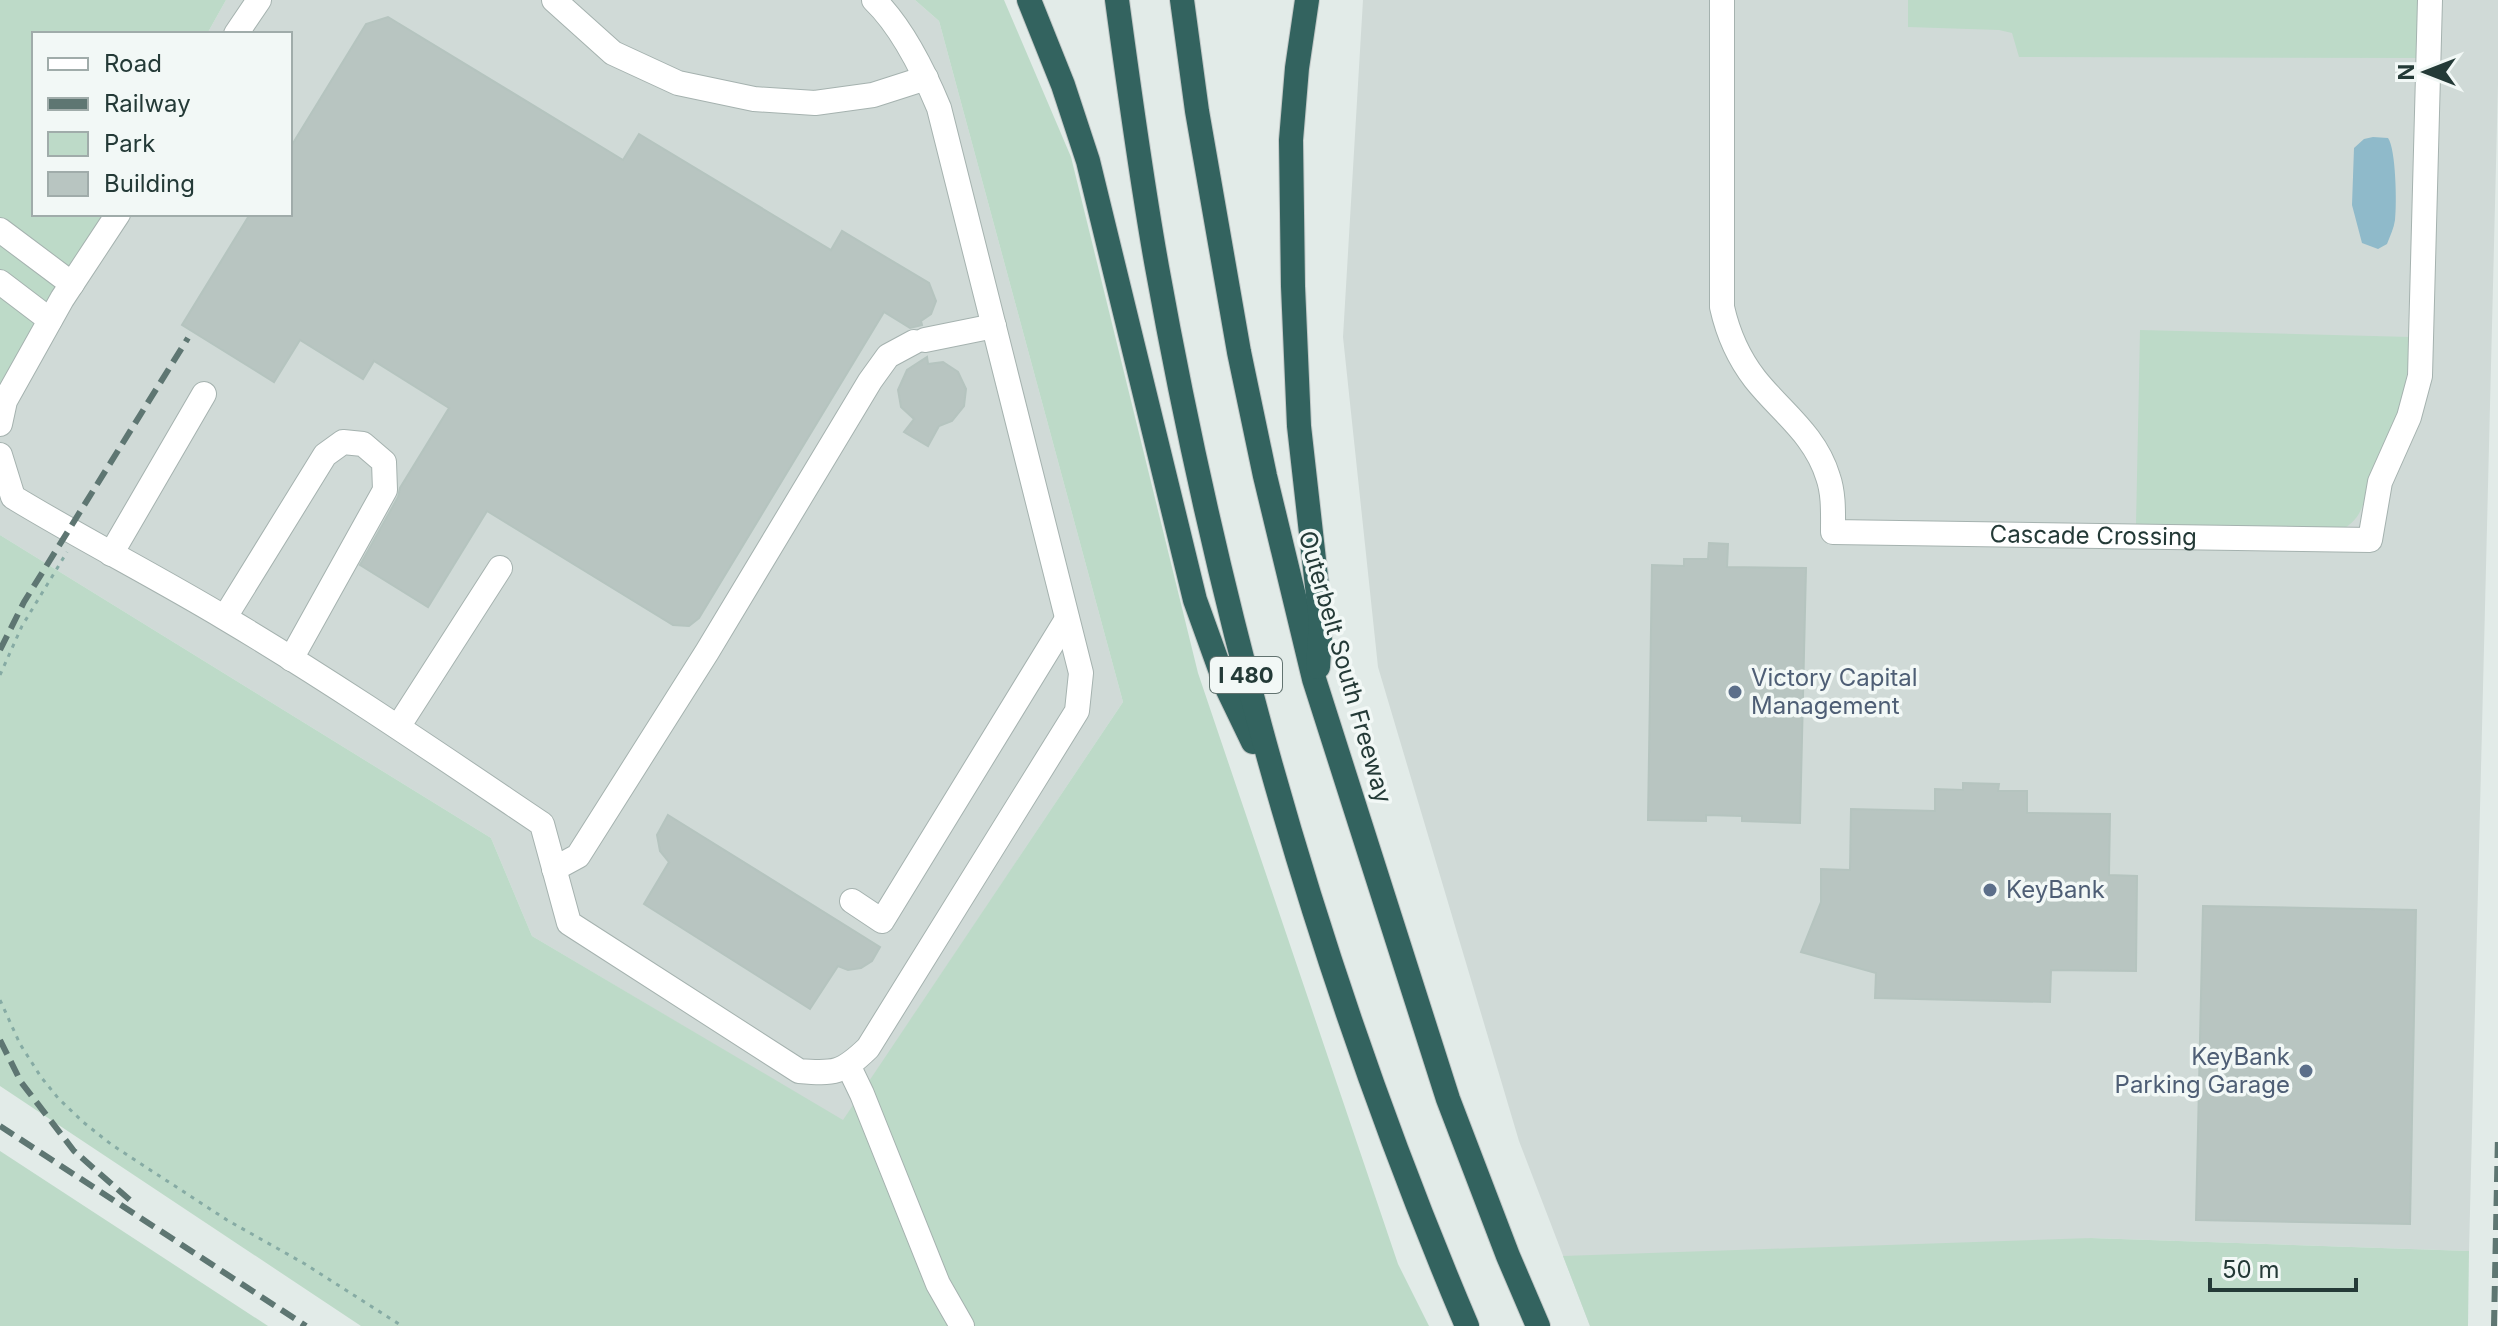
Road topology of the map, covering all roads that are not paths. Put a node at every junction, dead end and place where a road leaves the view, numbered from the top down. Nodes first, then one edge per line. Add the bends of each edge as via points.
1 (259, 0) edge
2 (554, 0) edge
3 (874, 0) edge
4 (1029, 0) edge
5 (1117, 0) edge
6 (1182, 0) edge
7 (1307, 0) edge
8 (1722, 0) edge
9 (2430, 0) edge
10 (237, 32) edge
11 (926, 78) junction
12 (117, 216) edge
13 (0, 230) edge
14 (0, 282) edge
15 (72, 284) junction
16 (50, 320) junction
17 (994, 326) junction
18 (204, 394) dead end
19 (0, 424) edge
20 (0, 455) edge
21 (111, 554) junction
22 (500, 568) dead end
23 (225, 617) junction
24 (1067, 619) junction
25 (291, 659) junction
26 (1314, 679) junction
27 (398, 727) junction
28 (1280, 796) junction
29 (554, 869) junction
30 (852, 901) dead end
31 (849, 1067) junction
32 (962, 1326) edge
33 (1467, 1326) edge
34 (1538, 1326) edge

1 - 10 lane
2 - 11 lane via 613,53 678,83 754,99 815,103 873,95
3 - 11 lane
4 - 28 highway via 1088,161 1195,600 1226,686
5 - 28 highway, I 480 via 1154,250 1184,405 1239,651
6 - 26 highway, Outerbelt South Freeway / I 480 via 1239,352
7 - 26 highway via 1291,140 1296,381 1321,622
8 - 9 lane, Cascade Crossing via 1722,307 1737,352 1818,452 1829,477 1833,532 2370,540 2380,482 2409,417 2420,376
11 - 17 lane via 939,108
12 - 15 lane
13 - 15 lane
14 - 16 lane
15 - 16 lane
16 - 19 lane via 5,401
17 - 24 lane
17 - 29 lane via 919,341 888,356 578,856
18 - 21 lane
20 - 21 lane via 13,497
21 - 23 lane
22 - 27 lane
23 - 25 lane
23 - 25 lane via 325,455 343,442 363,444 384,462 385,490
24 - 30 lane via 882,921
24 - 31 lane via 1081,673 1077,711 868,1048
25 - 27 lane
26 - 34 highway, Outerbelt South Freeway / I 480 via 1448,1099
27 - 29 lane via 542,824
28 - 33 highway, I 480 via 1346,1007
29 - 31 lane via 569,923 799,1071
31 - 32 lane via 938,1284

